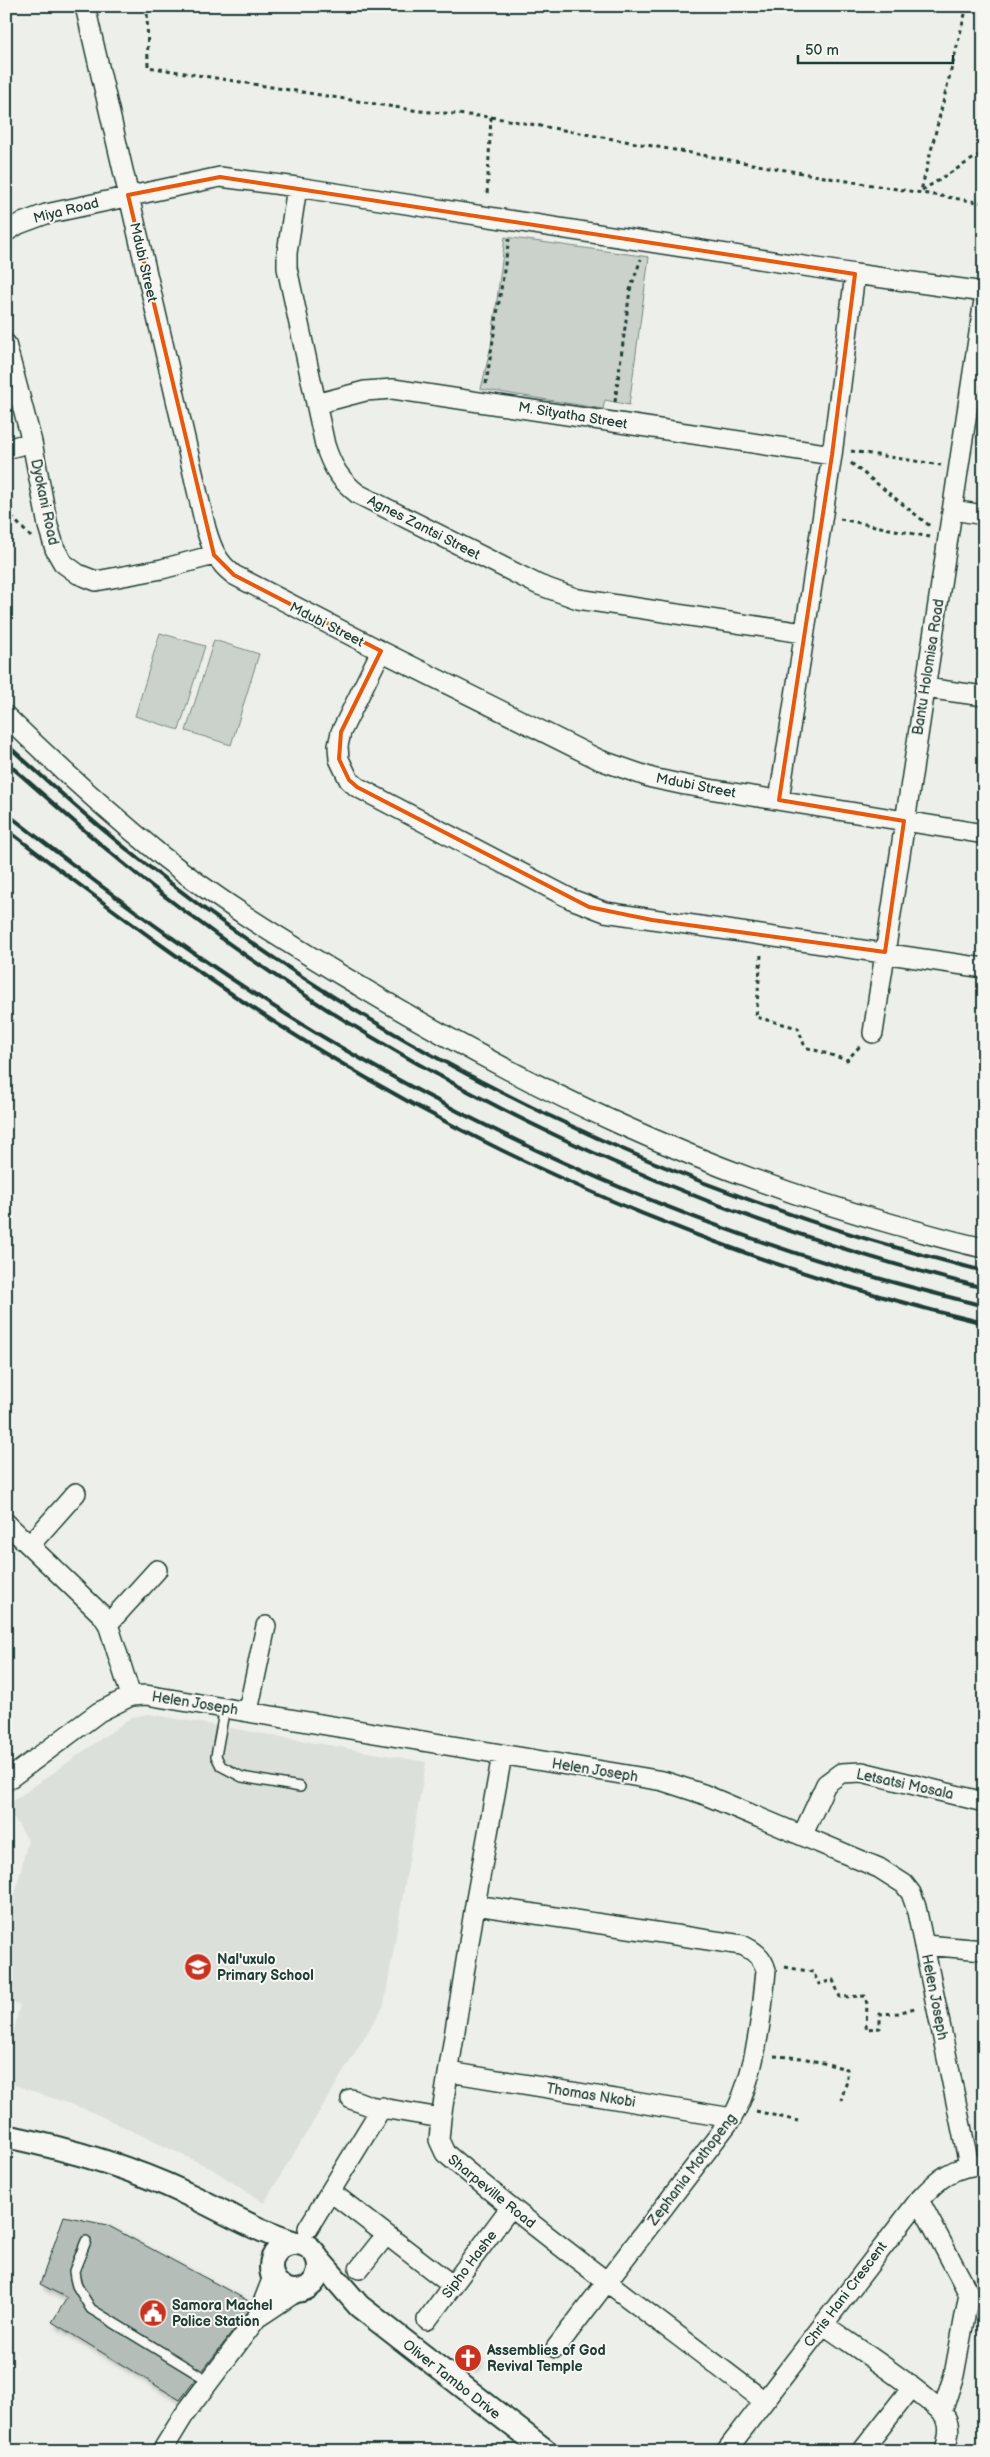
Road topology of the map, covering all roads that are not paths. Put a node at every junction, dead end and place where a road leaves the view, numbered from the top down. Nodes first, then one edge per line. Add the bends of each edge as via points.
1 (85, 6) edge
2 (297, 187) junction
3 (128, 196) junction
4 (6, 232) edge
5 (855, 274) junction
6 (984, 292) edge
7 (984, 300) edge
8 (982, 327) edge
9 (6, 344) edge
10 (316, 404) junction
11 (32, 442) junction
12 (6, 449) edge
13 (832, 452) junction
14 (952, 510) junction
15 (984, 515) edge
16 (214, 555) junction
17 (803, 633) junction
18 (381, 652) junction
19 (926, 688) junction
20 (984, 696) edge
21 (6, 716) edge
22 (779, 800) junction
23 (904, 821) junction
24 (984, 834) edge
25 (885, 952) junction
26 (984, 968) edge
27 (873, 1034) road end
28 (984, 1248) edge
29 (76, 1493) dead end
30 (6, 1523) edge
31 (30, 1545) junction
32 (157, 1570) dead end
33 (108, 1624) junction
34 (266, 1626) dead end
35 (131, 1696) junction
36 (225, 1707) junction
37 (248, 1711) junction
38 (502, 1756) junction
39 (6, 1781) edge
40 (300, 1787) dead end
41 (984, 1802) edge
42 (803, 1834) junction
43 (475, 1905) junction
44 (925, 1945) junction
45 (984, 1950) edge
46 (449, 2072) junction
47 (351, 2099) dead end
48 (382, 2107) junction
49 (736, 2111) junction
50 (441, 2118) junction
51 (6, 2136) edge
52 (976, 2165) edge
53 (331, 2192) junction
54 (918, 2200) junction
55 (510, 2208) junction
56 (238, 2221) junction
57 (386, 2234) junction
58 (302, 2235) junction
59 (86, 2241) dead end
60 (319, 2260) junction
61 (359, 2269) dead end
62 (272, 2273) junction
63 (608, 2280) junction
64 (453, 2286) junction
65 (300, 2291) junction
66 (359, 2306) junction
67 (257, 2318) junction
68 (426, 2320) dead end
69 (822, 2324) junction
70 (556, 2348) dead end
71 (209, 2381) junction
72 (912, 2387) junction
73 (764, 2401) junction
74 (942, 2412) junction
75 (162, 2451) edge
76 (546, 2451) edge
77 (726, 2451) edge
78 (862, 2451) edge
79 (945, 2451) edge

1 - 3 street, Mdubi Street
2 - 3 street, Miya Road via 220,177
2 - 5 street, Miya Road
2 - 10 street, Agnes Zantsi Street via 286,253 287,268
3 - 4 street, Miya Road via 32,218
3 - 16 street, Mdubi Street
5 - 6 street, Miya Road
5 - 13 street
7 - 8 street, Bantu Holomisa Road
8 - 14 street, Bantu Holomisa Road
9 - 11 street, Dyokani Road
10 - 13 street, M. Sityatha Street via 378,389 430,393
10 - 17 street, Agnes Zantsi Street via 330,460 344,483 358,494 539,585 598,603
11 - 12 street
11 - 16 street, Dyokani Road via 55,549 63,563 78,574 96,580 162,569
13 - 17 street
14 - 15 street
14 - 19 street, Bantu Holomisa Road
16 - 18 street, Mdubi Street via 234,575
17 - 22 street
18 - 22 street, Mdubi Street via 625,770
18 - 25 street via 341,732 338,746 343,771 357,787 589,907 652,920
19 - 20 street
19 - 23 street, Bantu Holomisa Road
21 - 28 street via 74,781 163,856 258,925 472,1052 574,1105 681,1152 800,1196
22 - 23 street, Mdubi Street
23 - 24 street, Mdubi Street
23 - 25 street, Bantu Holomisa Road
25 - 26 street
25 - 27 street, Bantu Holomisa Road
29 - 31 street
30 - 31 street
31 - 33 street via 94,1606
32 - 33 street
33 - 35 street
34 - 37 street
35 - 36 street, Helen Joseph via 146,1695
35 - 39 street, Helen Joseph via 99,1712
36 - 37 street, Helen Joseph
36 - 40 lane via 216,1756 221,1766 242,1777
37 - 38 street, Helen Joseph
38 - 42 street, Helen Joseph via 663,1781
38 - 43 street, Sharpeville Road
41 - 42 street, Letsatsi Mosala via 862,1772 841,1773 826,1784
42 - 44 street, Helen Joseph via 880,1868 904,1884 912,1893
43 - 46 street, Sharpeville Road
43 - 49 street, Zephania Mothopeng via 742,1945 754,1951 763,1960 766,1970 748,2085
44 - 45 street
44 - 52 street, Helen Joseph
46 - 49 street, Thomas Nkobi
46 - 50 street, Sharpeville Road
47 - 48 street
48 - 50 street
48 - 53 street
49 - 63 street, Zephania Mothopeng
50 - 55 street, Sharpeville Road via 439,2140 445,2153
51 - 56 street via 123,2166
52 - 54 street, Chris Hani Crescent via 946,2174
53 - 57 street
53 - 58 street
54 - 69 street, Chris Hani Crescent
54 - 74 street via 968,2294 954,2375
55 - 63 street, Sharpeville Road
55 - 64 street, Sipho Hashe
56 - 58 street
56 - 62 street via 264,2252
57 - 61 street
57 - 64 street
58 - 60 street
58 - 62 street via 278,2250 272,2259
59 - 71 lane via 74,2271 77,2286 91,2309
60 - 65 street via 317,2278 312,2286
60 - 66 street, Oliver Tambo Drive
62 - 65 street via 286,2290
62 - 67 street
63 - 70 street, Zephania Mothopeng
63 - 73 street, Sharpeville Road
64 - 68 street, Sipho Hashe
65 - 66 street, Oliver Tambo Drive via 326,2295
65 - 67 street
66 - 76 street, Oliver Tambo Drive
67 - 71 street
69 - 72 street
69 - 73 street, Chris Hani Crescent
71 - 75 street
72 - 74 street
72 - 78 street
73 - 77 street, Chris Hani Crescent
74 - 79 street via 948,2424

